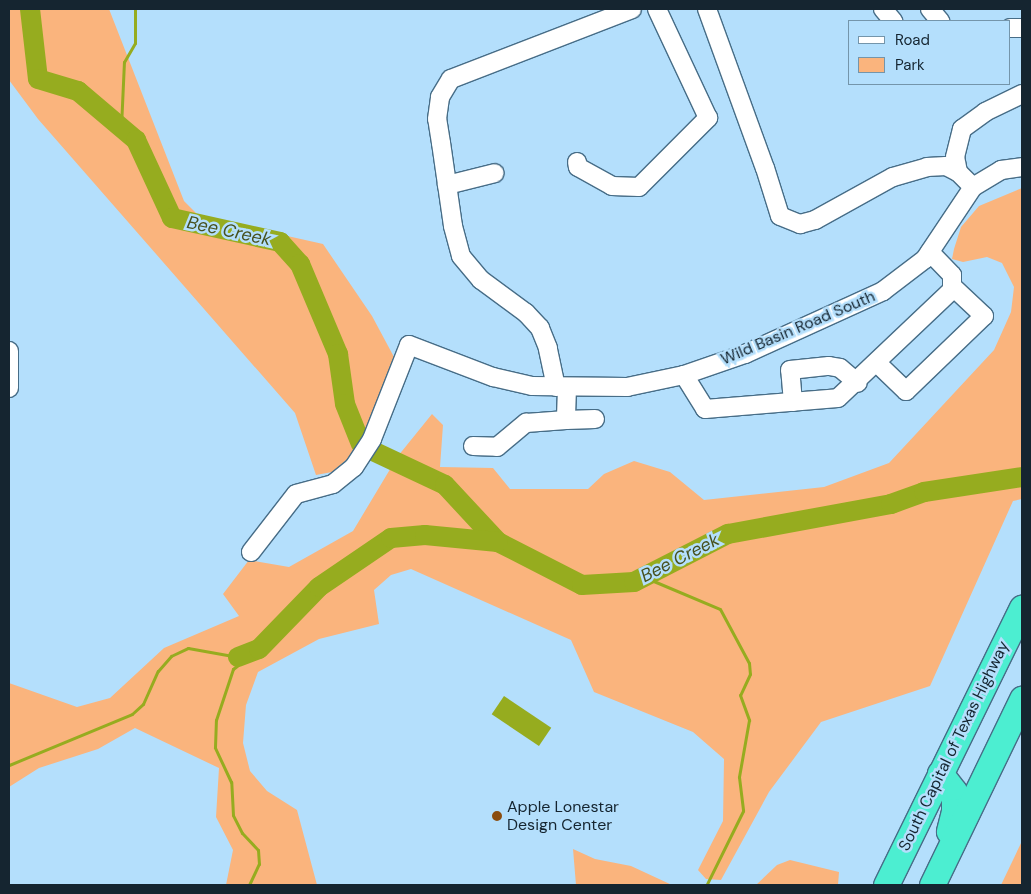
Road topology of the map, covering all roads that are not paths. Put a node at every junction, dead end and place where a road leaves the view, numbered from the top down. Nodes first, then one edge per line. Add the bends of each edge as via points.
1 (632, 9) edge
2 (657, 9) edge
3 (707, 9) edge
4 (930, 9) edge
5 (939, 20) edge
6 (1022, 94) edge
7 (577, 162) dead end
8 (1022, 166) edge
9 (958, 172) junction
10 (495, 173) dead end
11 (448, 185) junction
12 (973, 187) junction
13 (930, 252) junction
14 (953, 287) junction
15 (9, 351) edge
16 (878, 364) junction
17 (684, 375) junction
18 (858, 383) junction
19 (9, 388) edge
20 (561, 388) junction
21 (793, 402) junction
22 (595, 419) dead end
23 (566, 420) junction
24 (473, 446) dead end
25 (251, 552) dead end
26 (1022, 607) edge
27 (1017, 710) edge
28 (940, 773) junction
29 (886, 885) edge
30 (931, 885) edge

1 - 11 street via 451,79 440,97 437,119
2 - 7 street via 708,118 639,186 612,186 578,167
3 - 9 street via 766,168 780,216 800,224 815,220 907,170 946,166
4 - 5 street
6 - 9 street via 973,119 962,129 955,157
8 - 12 street, Wild Basin Road South via 1001,170
9 - 12 street
10 - 11 street
11 - 20 street via 453,226 462,256 481,280 540,328
12 - 13 street, Wild Basin Road South
13 - 14 street via 952,275
13 - 17 street, Wild Basin Road South via 883,291 745,354
14 - 16 street via 948,297
14 - 16 street via 984,316 906,391
15 - 19 street
16 - 18 street
17 - 20 street, Wild Basin Road South via 627,387
17 - 21 street via 705,409
18 - 21 street via 838,398
18 - 21 street via 840,368 790,370
20 - 23 street
20 - 25 street, Wild Basin Road South via 493,377 409,345 372,439 354,468 333,484 296,494
22 - 23 street
23 - 24 street via 526,423 497,447
26 - 28 highway, South Capital of Texas Highway
27 - 28 highway via 972,770
27 - 30 highway
28 - 29 highway, South Capital of Texas Highway
28 - 30 highway via 952,786 955,804

